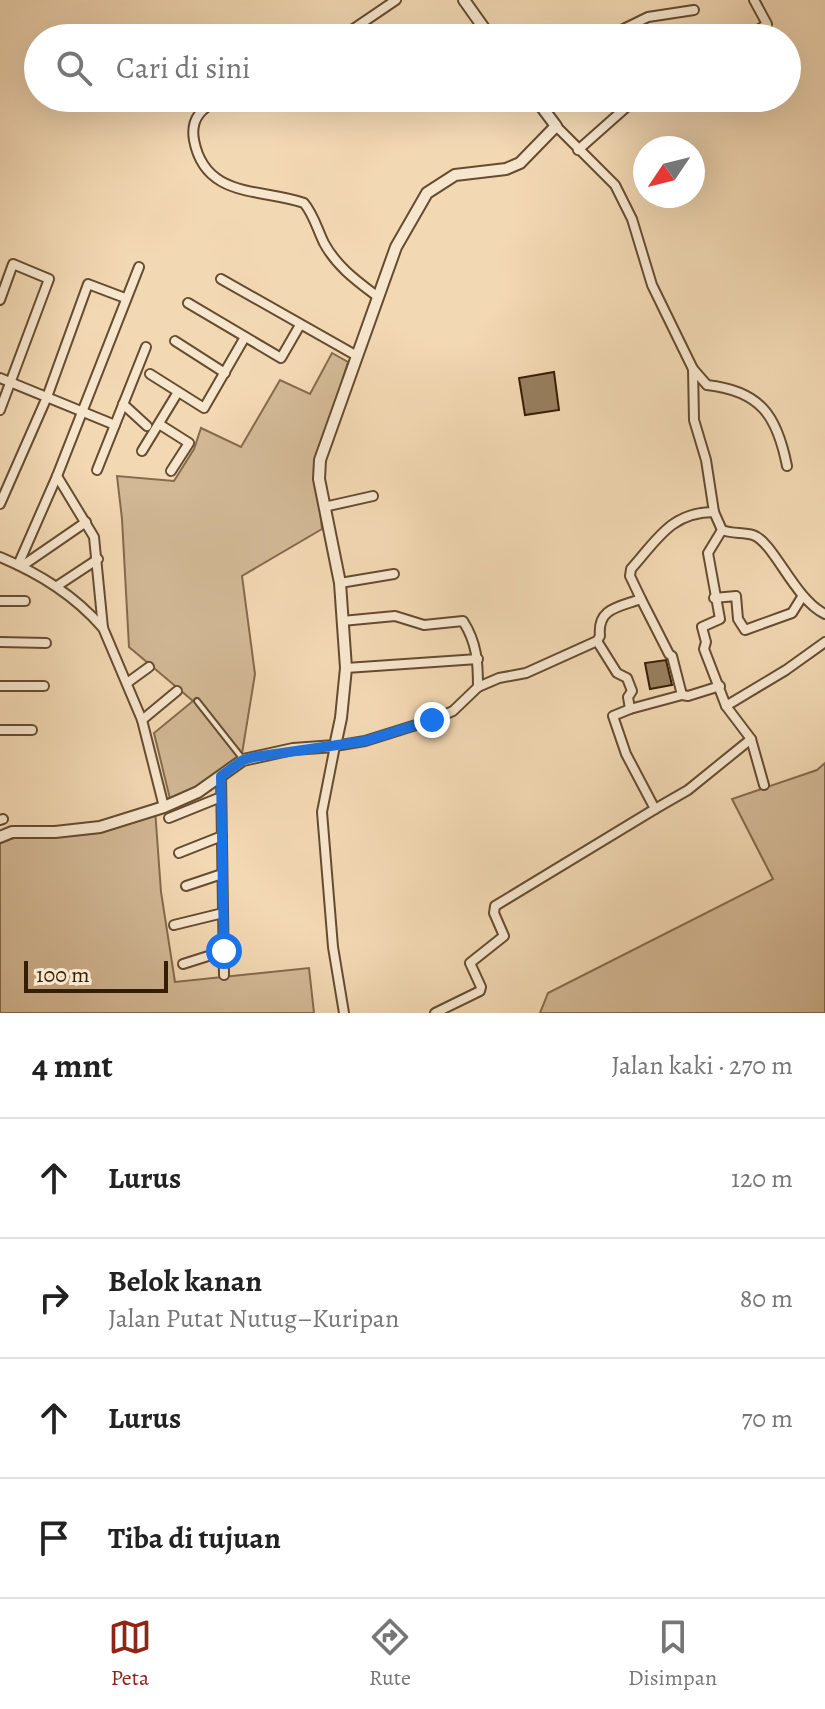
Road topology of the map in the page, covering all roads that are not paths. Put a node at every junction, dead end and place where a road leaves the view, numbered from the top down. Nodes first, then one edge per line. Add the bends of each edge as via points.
1 (396, 0) edge
2 (464, 0) edge
3 (754, 0) edge
4 (694, 10) dead end
5 (361, 24) edge
6 (481, 24) edge
7 (634, 24) edge
8 (767, 24) edge
9 (200, 112) edge
10 (546, 112) edge
11 (621, 112) edge
12 (556, 126) junction
13 (578, 150) junction
14 (139, 267) dead end
15 (221, 279) dead end
16 (378, 297) junction
17 (125, 298) junction
18 (0, 300) edge
19 (188, 303) dead end
20 (300, 325) junction
21 (245, 337) junction
22 (175, 341) dead end
23 (146, 347) dead end
24 (357, 356) junction
25 (693, 369) junction
26 (225, 373) junction
27 (150, 374) dead end
28 (0, 378) edge
29 (12, 383) junction
30 (178, 392) junction
31 (47, 397) junction
32 (123, 404) junction
33 (0, 410) edge
34 (81, 411) junction
35 (159, 424) junction
36 (115, 425) junction
37 (147, 426) dead end
38 (142, 451) dead end
39 (787, 466) dead end
40 (97, 470) dead end
41 (171, 471) dead end
42 (57, 476) junction
43 (373, 496) dead end
44 (0, 504) edge
45 (324, 507) junction
46 (714, 512) junction
47 (86, 522) junction
48 (722, 530) junction
49 (0, 557) edge
50 (98, 559) junction
51 (20, 566) junction
52 (394, 574) dead end
53 (340, 583) junction
54 (57, 586) junction
55 (802, 597) junction
56 (714, 598) junction
57 (641, 599) junction
58 (0, 601) edge
59 (25, 601) dead end
60 (825, 614) edge
61 (342, 621) junction
62 (103, 628) junction
63 (597, 641) junction
64 (0, 642) edge
65 (46, 643) dead end
66 (823, 646) edge
67 (478, 659) junction
68 (149, 667) dead end
69 (346, 668) junction
70 (127, 683) junction
71 (0, 686) edge
72 (44, 686) dead end
73 (720, 686) junction
74 (478, 687) junction
75 (177, 691) dead end
76 (682, 695) junction
77 (197, 701) dead end
78 (726, 706) junction
79 (630, 709) junction
80 (142, 720) junction
81 (0, 730) edge
82 (32, 730) dead end
83 (751, 739) junction
84 (335, 746) junction
85 (243, 760) junction
86 (221, 776) junction
87 (764, 785) dead end
88 (221, 797) junction
89 (164, 807) junction
90 (655, 809) junction
91 (169, 818) dead end
92 (222, 836) junction
93 (0, 837) edge
94 (179, 853) dead end
95 (222, 874) junction
96 (186, 886) dead end
97 (223, 913) junction
98 (174, 925) dead end
99 (224, 951) junction
100 (183, 964) dead end
101 (224, 975) dead end
102 (344, 1013) edge
103 (435, 1013) edge

1 - 5 street
2 - 6 street
3 - 8 street
4 - 7 street
9 - 16 street via 193,123 196,149 210,172 228,186 304,203 343,270
10 - 12 street
11 - 13 street
12 - 13 street
12 - 16 street via 520,163 455,175 427,193 396,247
13 - 25 street via 615,185 632,219 652,285
14 - 17 street
15 - 20 street
16 - 24 street
17 - 31 street via 88,284
17 - 34 street
18 - 29 street via 13,264 49,279
19 - 21 street
20 - 21 street via 281,358
20 - 24 street
21 - 26 street
22 - 26 street
23 - 32 street
24 - 45 street via 320,460
25 - 39 street via 707,385 746,395 766,412 781,434
25 - 46 street via 694,420
26 - 30 street via 204,408
27 - 30 street
28 - 29 street
29 - 31 street
29 - 33 street
30 - 35 street
31 - 34 street
31 - 44 street
32 - 36 street
32 - 37 street
34 - 36 street
34 - 42 street
35 - 38 street
35 - 41 street via 189,443
36 - 40 street
42 - 47 street
42 - 51 street
43 - 45 street
45 - 53 street
46 - 48 street
46 - 57 street via 672,522 631,569
47 - 50 street
47 - 51 street
48 - 55 street via 754,535
48 - 56 street via 708,553
49 - 51 street
50 - 54 street
50 - 62 street
51 - 54 street
52 - 53 street
53 - 61 street
54 - 62 street
55 - 56 street via 792,613 745,630 736,596
55 - 60 street
56 - 73 street via 720,619 702,627 704,649
57 - 63 street via 602,617
57 - 76 street via 672,656
58 - 59 street
61 - 67 street via 395,616 424,625 463,621
61 - 69 street
62 - 70 street
63 - 74 street via 526,673
63 - 79 street via 617,673 627,678
64 - 65 street
66 - 78 street
67 - 69 street
67 - 74 street
68 - 70 street
69 - 84 street
70 - 80 street
71 - 72 street
73 - 76 street
73 - 78 street
74 - 84 street via 453,711 432,720
75 - 80 street
76 - 79 street
77 - 85 lane
78 - 83 street
79 - 90 street via 613,716
80 - 89 street
81 - 82 street
83 - 87 street
83 - 90 street via 688,790
84 - 85 street
84 - 102 street via 322,812
85 - 86 street
86 - 88 street
86 - 89 street
88 - 91 street
88 - 92 street
89 - 93 street via 81,830
90 - 103 street via 495,906 504,936 470,963 480,991
92 - 94 street
92 - 95 street
95 - 96 street
95 - 97 street
97 - 98 street
97 - 99 street
99 - 100 street
99 - 101 street

